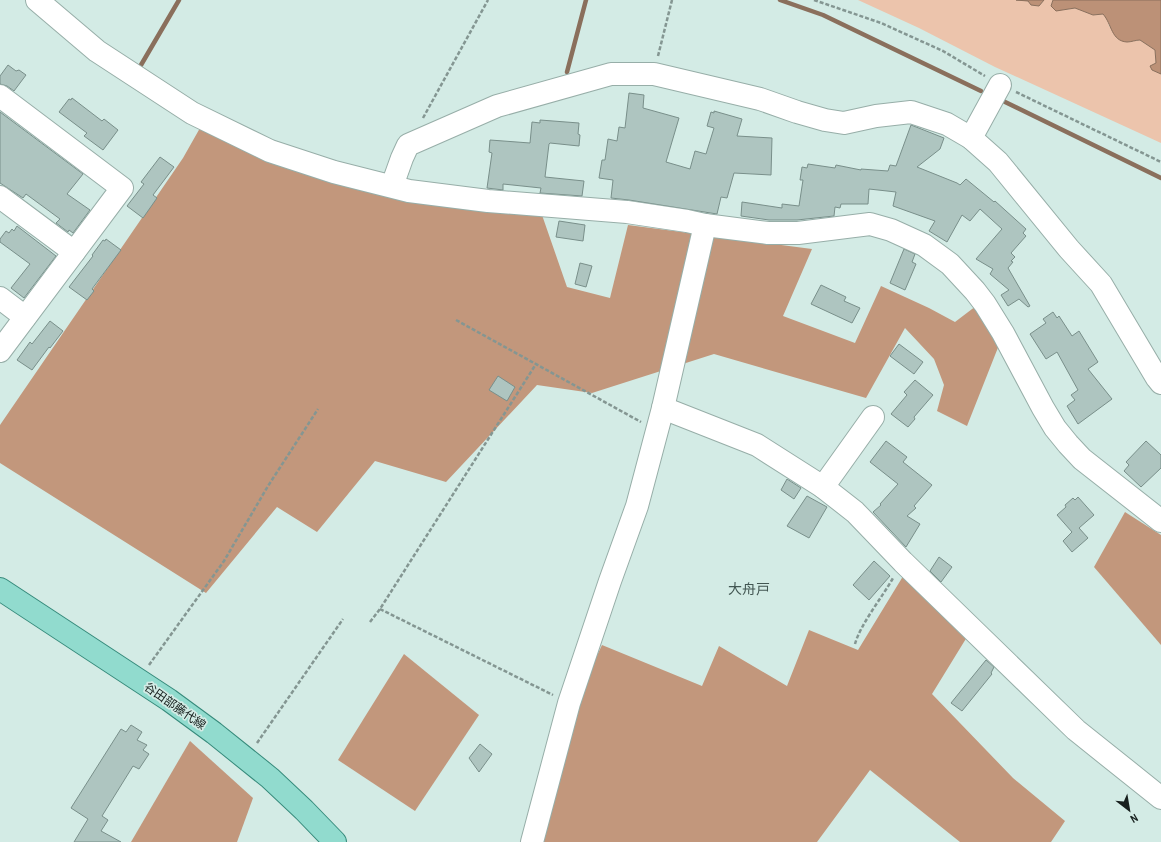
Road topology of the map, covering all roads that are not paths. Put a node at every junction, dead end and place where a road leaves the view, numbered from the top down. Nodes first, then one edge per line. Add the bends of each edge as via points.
1 (37, 0) edge
2 (1000, 84) dead end
3 (0, 96) edge
4 (971, 138) junction
5 (392, 186) junction
6 (0, 196) edge
7 (705, 225) junction
8 (74, 252) junction
9 (0, 298) edge
10 (25, 317) junction
11 (0, 351) edge
12 (1161, 383) edge
13 (663, 408) junction
14 (873, 418) dead end
15 (823, 487) junction
16 (1161, 521) edge
17 (0, 589) edge
18 (1161, 798) edge
19 (335, 842) edge
20 (532, 842) edge

1 - 5 street via 97,51 192,113 270,151 334,172
2 - 4 street
3 - 8 street via 122,188
4 - 5 street via 947,124 911,112 844,122 826,120 760,98 654,74 611,74 497,106 408,145
4 - 12 street via 998,162 1101,284
5 - 7 street via 409,191 488,201 627,212
6 - 8 street
7 - 13 street
7 - 16 street via 768,234 870,224 891,230 924,245 950,264 985,304 1043,408 1068,444 1082,459
8 - 10 street
9 - 10 street
10 - 11 street
13 - 15 street via 757,445
13 - 20 street via 637,506 569,703
14 - 15 street
15 - 18 street via 855,512 1076,730
17 - 19 main road, 谷田部藤代線 via 208,728 281,788

